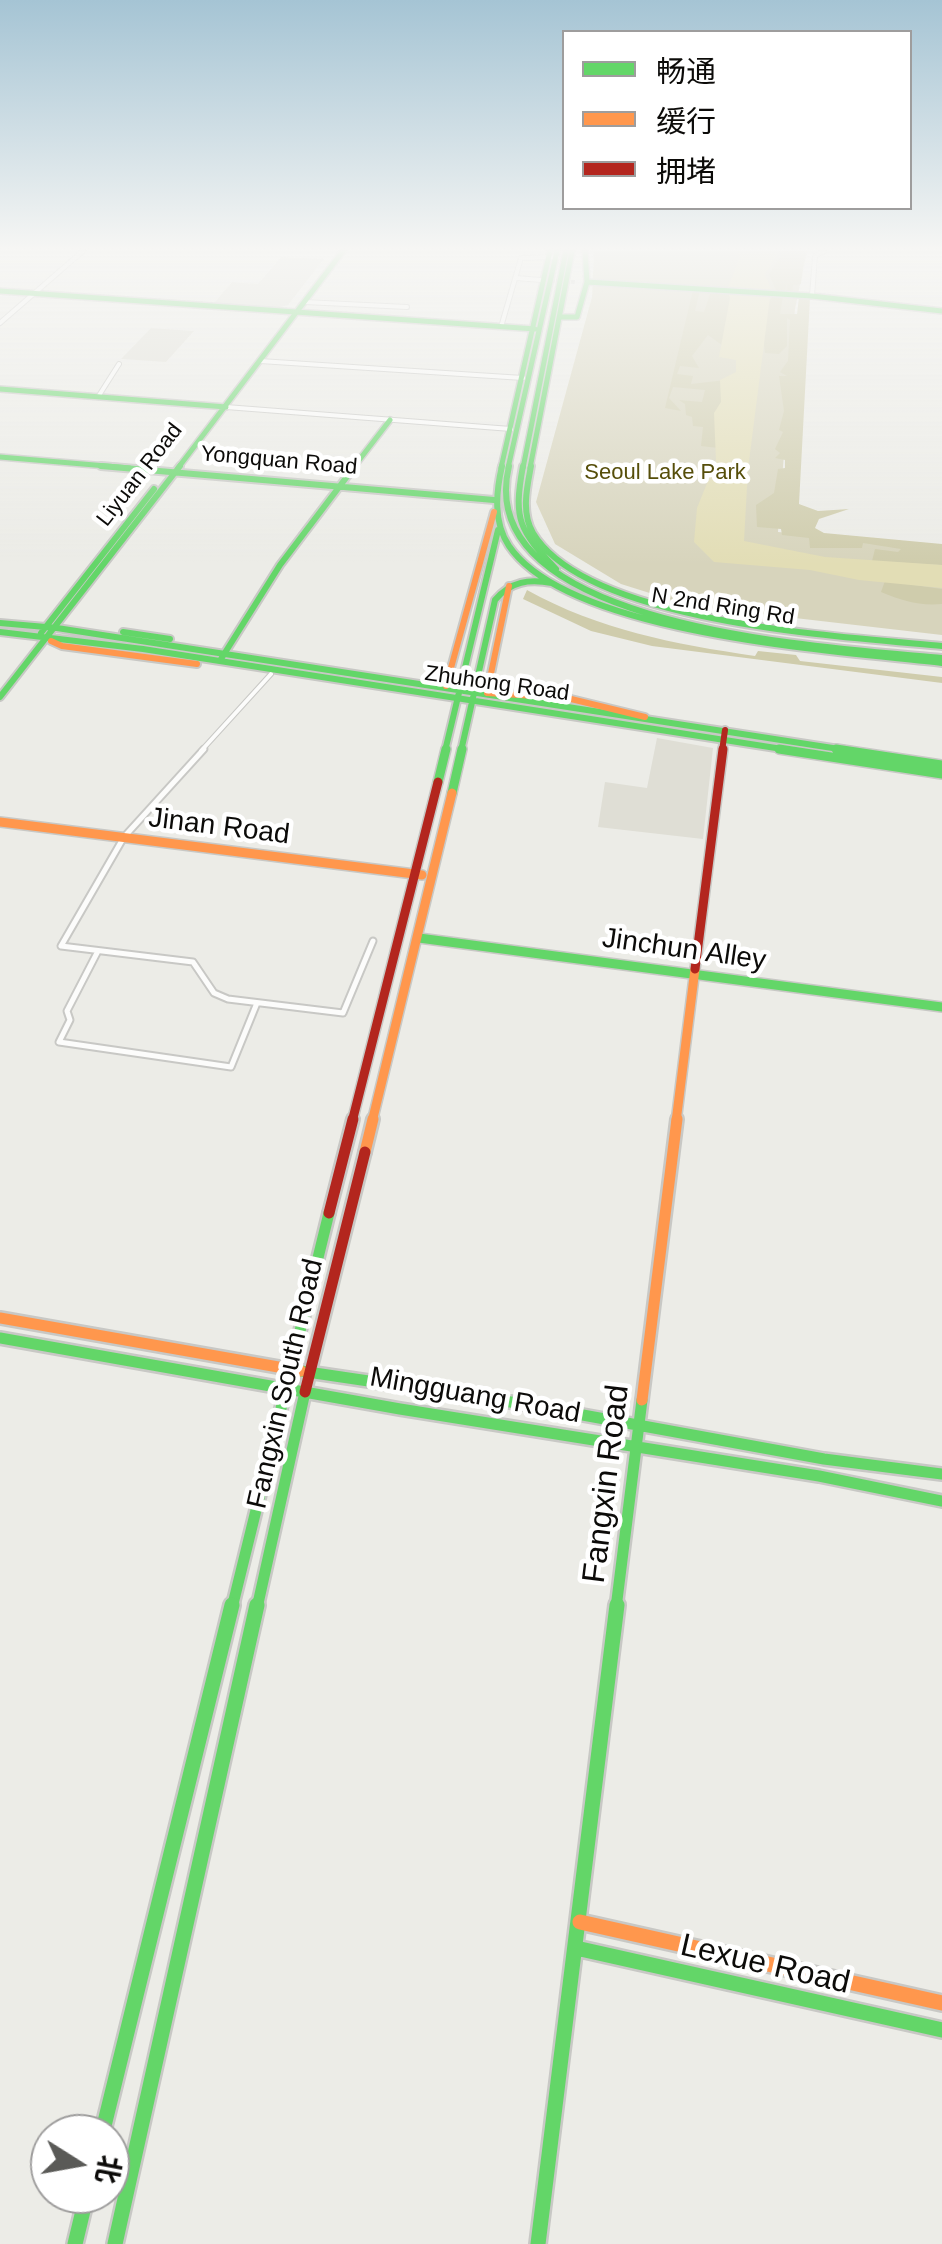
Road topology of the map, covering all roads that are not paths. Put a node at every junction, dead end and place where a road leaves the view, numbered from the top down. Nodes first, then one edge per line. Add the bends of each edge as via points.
1 (261, 356) edge
2 (264, 356) edge
3 (528, 356) edge
4 (536, 356) edge
5 (552, 356) edge
6 (260, 361) junction
7 (118, 364) dead end
8 (523, 378) junction
9 (0, 389) edge
10 (98, 398) junction
11 (222, 406) junction
12 (390, 420) junction
13 (511, 429) junction
14 (0, 458) edge
15 (171, 473) junction
16 (336, 488) junction
17 (494, 505) junction
18 (498, 530) junction
19 (552, 582) junction
20 (0, 620) edge
21 (57, 628) junction
22 (0, 632) edge
23 (42, 632) junction
24 (942, 654) edge
25 (220, 657) junction
26 (271, 674) junction
27 (0, 688) edge
28 (452, 693) junction
29 (479, 695) junction
30 (0, 697) edge
31 (724, 734) junction
32 (942, 765) edge
33 (942, 774) edge
34 (0, 822) edge
35 (124, 837) junction
36 (417, 874) junction
37 (433, 876) junction
38 (419, 938) junction
39 (372, 940) dead end
40 (98, 951) junction
41 (695, 974) junction
42 (257, 1003) junction
43 (942, 1007) edge
44 (0, 1318) edge
45 (0, 1338) edge
46 (288, 1366) junction
47 (309, 1372) junction
48 (283, 1387) junction
49 (306, 1391) junction
50 (640, 1426) junction
51 (637, 1446) junction
52 (942, 1474) edge
53 (942, 1501) edge
54 (580, 1922) junction
55 (576, 1948) junction
56 (942, 2003) edge
57 (942, 2030) edge
58 (107, 2114) edge
59 (82, 2214) edge
60 (75, 2244) edge
61 (115, 2244) edge
62 (538, 2244) edge

1 - 11 main road, Liyuan Road
2 - 6 main road, Liyuan Road
3 - 8 main road
4 - 24 main road, N 2nd Ring Rd via 504,498 504,514 524,552 571,586 654,618
5 - 24 main road via 526,514 539,542 557,559 604,586 692,614
6 - 8 street
6 - 11 main road, Liyuan Road
7 - 10 street
8 - 13 main road
9 - 10 main road
10 - 11 main road
11 - 12 street
11 - 15 main road, Liyuan Road
12 - 13 street
12 - 16 main road
13 - 17 main road
14 - 15 main road, Yongquan Road
15 - 16 main road, Yongquan Road
15 - 21 main road, Liyuan Road
15 - 23 main road, Liyuan Road
16 - 17 main road, Yongquan Road
16 - 25 main road
17 - 18 main road
17 - 28 main road
18 - 19 main road via 511,550
18 - 28 main road, Fangxin South Road
19 - 24 main road via 660,625
19 - 29 main road, Fangxin South Road via 509,586
20 - 23 main road
21 - 23 main road, Liyuan Road
21 - 25 main road, Zhuhong Road
22 - 23 main road
23 - 25 main road, Zhuhong Road
23 - 27 main road
23 - 30 main road
25 - 26 main road
25 - 28 main road, Zhuhong Road
25 - 28 main road, Zhuhong Road
26 - 28 main road via 425,700
26 - 35 street
28 - 29 main road, Zhuhong Road
28 - 36 main road, Fangxin South Road
29 - 31 main road, Zhuhong Road
29 - 31 main road, Zhuhong Road
29 - 37 main road, Fangxin South Road
31 - 32 main road, Zhuhong Road
31 - 33 main road, Zhuhong Road
31 - 41 main road, Fangxin Road
34 - 35 main road, Jinan Road
35 - 36 main road, Jinan Road
35 - 40 street via 61,946
36 - 37 main road, Jinan Road
36 - 46 main road, Fangxin South Road
37 - 38 main road, Fangxin South Road
38 - 41 main road, Jinchun Alley
38 - 47 main road, Fangxin South Road
39 - 42 street via 343,1013
40 - 42 street via 193,962 214,993
40 - 42 street via 59,1042 231,1066
41 - 43 main road, Jinchun Alley
41 - 50 main road, Fangxin Road
44 - 46 main road, Mingguang Road
45 - 48 main road, Mingguang Road
46 - 47 main road, Mingguang Road
46 - 48 main road, Fangxin South Road
47 - 49 main road, Fangxin South Road
47 - 50 main road, Mingguang Road
48 - 49 main road, Mingguang Road
48 - 58 main road, Fangxin South Road
49 - 51 main road, Mingguang Road
49 - 61 main road, Fangxin South Road
50 - 51 main road, Fangxin Road
50 - 52 main road, Mingguang Road
51 - 53 main road, Mingguang Road
51 - 54 main road, Fangxin Road
54 - 55 main road, Fangxin Road
54 - 56 main road, Lexue Road
55 - 57 main road, Lexue Road
55 - 62 main road, Fangxin Road
59 - 60 main road

